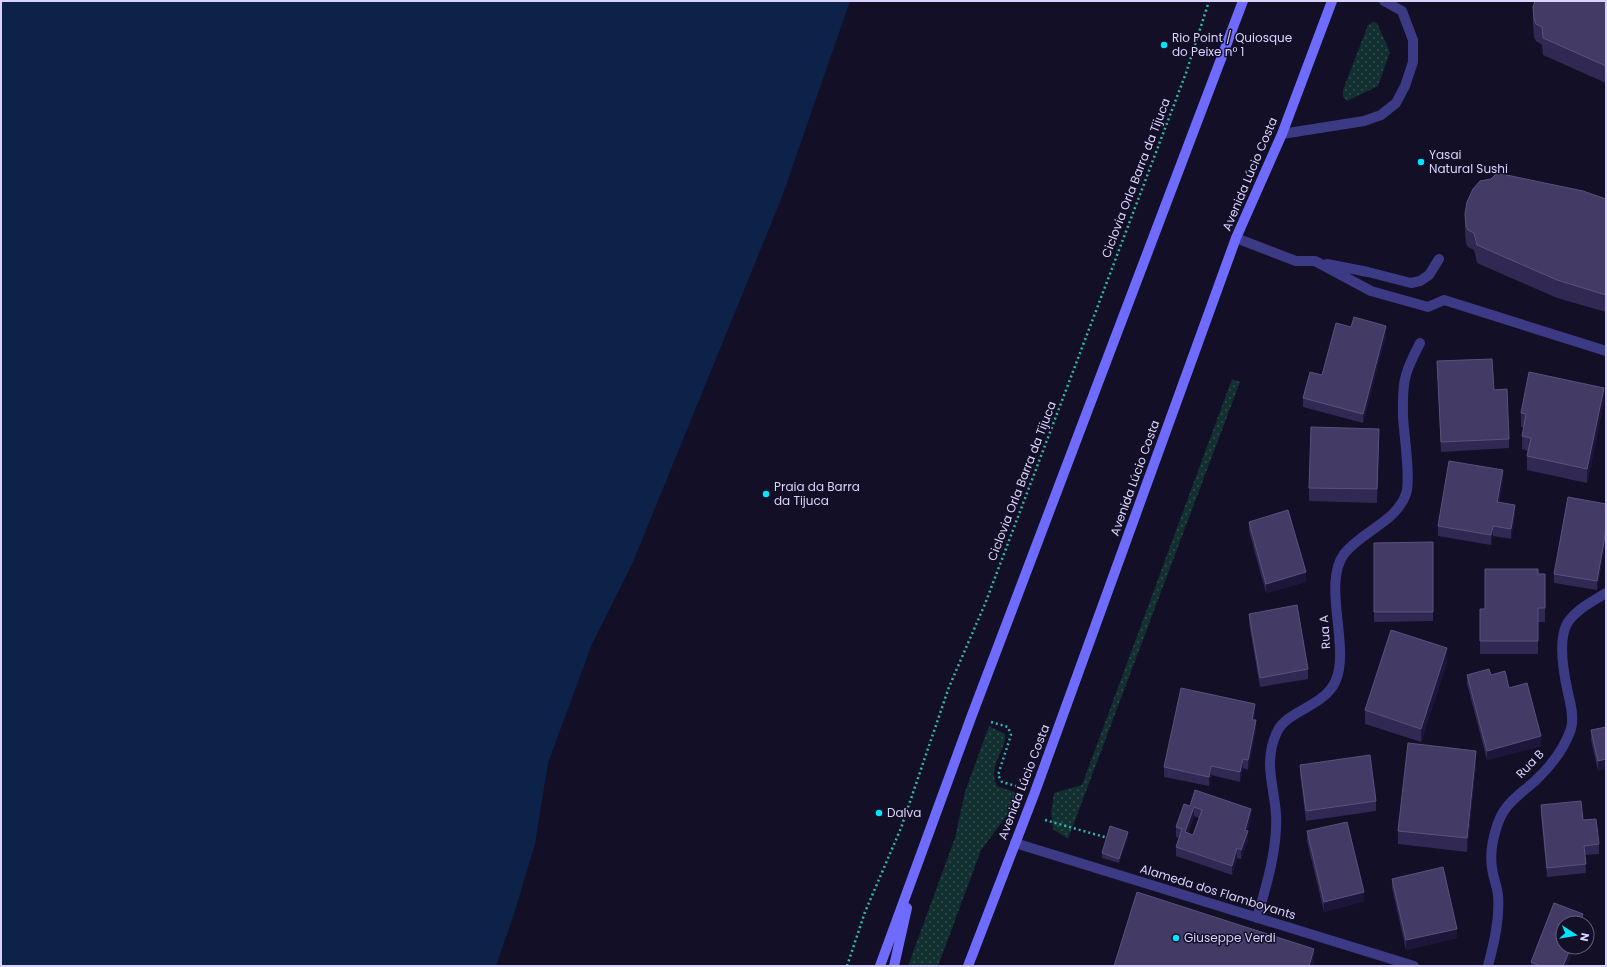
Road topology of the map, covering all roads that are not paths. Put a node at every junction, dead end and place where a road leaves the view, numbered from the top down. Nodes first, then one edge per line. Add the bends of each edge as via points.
1 (1243, 1) edge
2 (1332, 1) edge
3 (1384, 1) edge
4 (1282, 134) junction
5 (1236, 238) junction
6 (1439, 259) dead end
7 (1316, 261) junction
8 (1420, 342) dead end
9 (1606, 351) edge
10 (1606, 593) edge
11 (1015, 844) junction
12 (914, 873) junction
13 (1257, 918) junction
14 (880, 966) edge
15 (894, 966) edge
16 (968, 966) edge
17 (1414, 966) edge
18 (1488, 966) edge

1 - 12 main road
2 - 4 main road, Avenida Lúcio Costa
3 - 4 street via 1402,11 1413,40 1413,62 1396,104 1381,115 1364,121
4 - 5 main road, Avenida Lúcio Costa
5 - 7 street via 1296,261
5 - 11 main road, Avenida Lúcio Costa
6 - 7 street via 1429,275 1411,283
7 - 9 street via 1371,291 1428,307 1444,300
8 - 13 street, Rua A via 1406,375 1404,390 1407,492 1402,504 1386,520 1368,532 1345,554 1336,573 1341,664 1336,680 1322,699 1288,720 1277,731 1273,744 1270,776 1276,815 1275,834 1269,879
10 - 18 street, Rua B via 1579,610 1567,622 1563,650 1564,674 1572,709 1571,728 1564,746 1539,776 1513,798 1496,828 1491,856 1499,916
11 - 13 street, Alameda dos Flamboyants
11 - 16 main road, Avenida Lúcio Costa
12 - 14 main road
12 - 15 main road
13 - 17 street, Alameda dos Flamboyants

